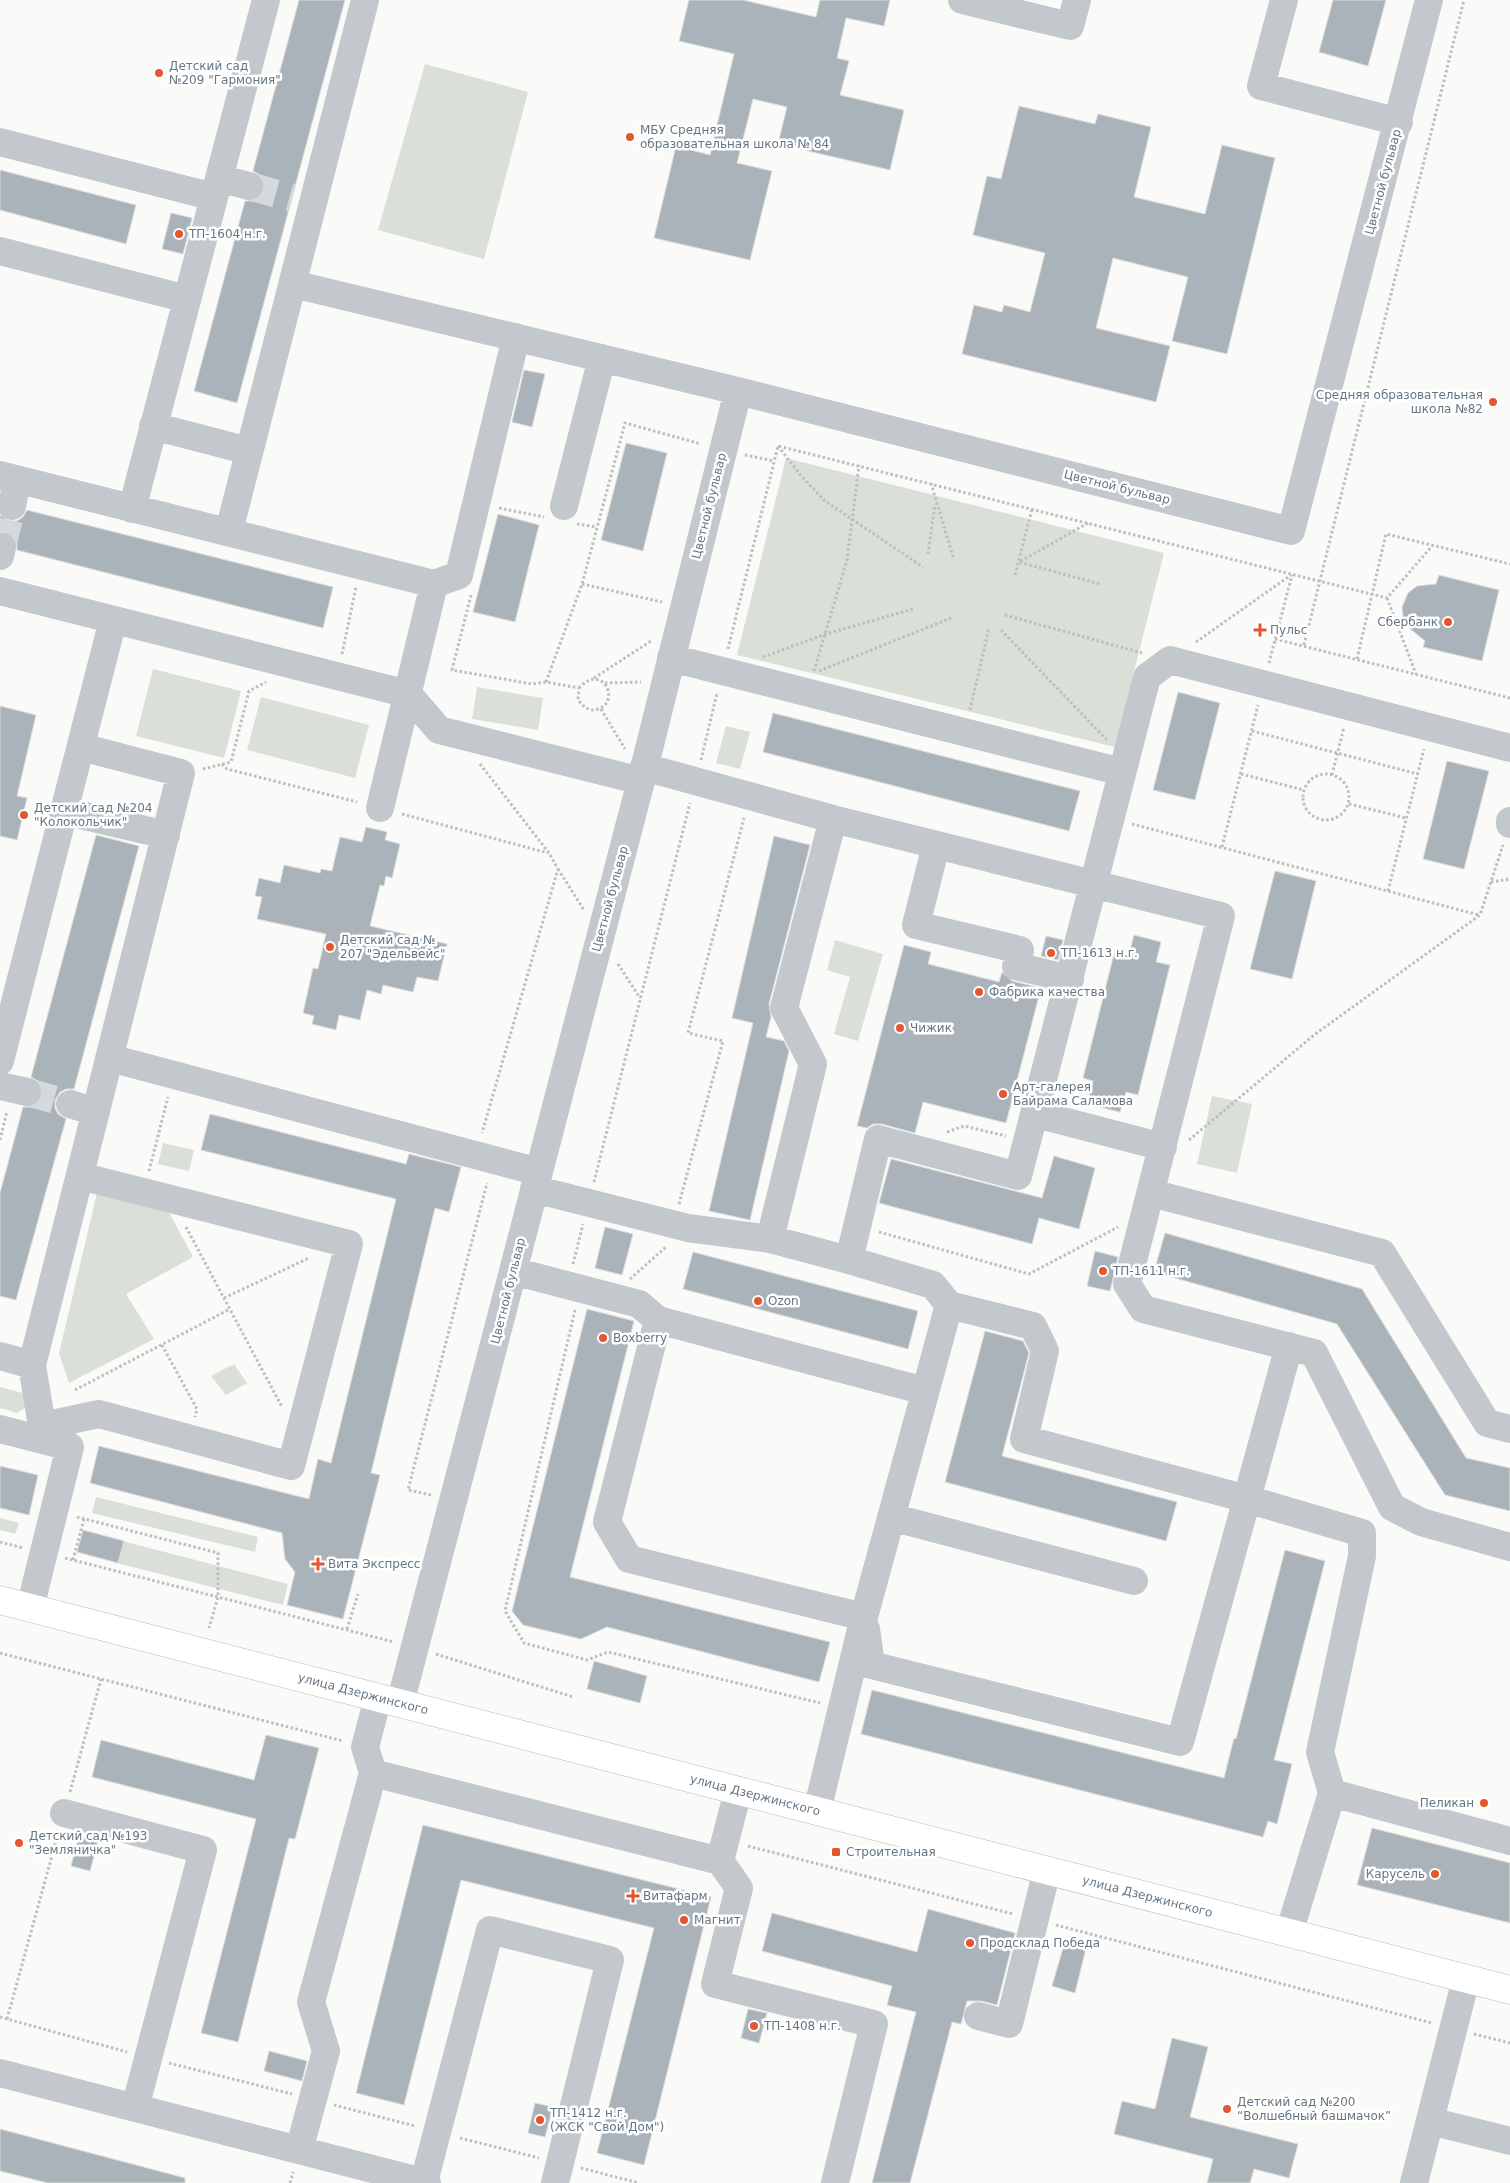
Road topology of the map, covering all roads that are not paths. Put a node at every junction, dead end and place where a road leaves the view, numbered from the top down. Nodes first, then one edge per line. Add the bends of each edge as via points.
1 (266, 0) edge
2 (365, 0) edge
3 (962, 0) edge
4 (1077, 0) edge
5 (1284, 0) edge
6 (1429, 0) edge
7 (1399, 122) junction
8 (0, 142) edge
9 (249, 186) tunnel mouth
10 (216, 188) junction
11 (0, 251) edge
12 (292, 284) junction
13 (187, 299) junction
14 (516, 337) junction
15 (602, 358) junction
16 (738, 391) junction
17 (153, 426) junction
18 (249, 451) junction
19 (9, 478) edge
20 (12, 506) tunnel mouth
21 (132, 508) junction
22 (561, 515) road end
23 (229, 531) junction
24 (434, 584) junction
25 (0, 591) edge
26 (113, 620) junction
27 (662, 660) junction
28 (408, 694) junction
29 (81, 747) junction
30 (1510, 748) edge
31 (1123, 766) junction
32 (644, 769) junction
33 (380, 808) dead end
34 (64, 810) junction
35 (833, 819) junction
36 (166, 835) junction
37 (936, 845) junction
38 (1094, 884) junction
39 (1070, 979) junction
40 (110, 1058) junction
41 (0, 1061) edge
42 (70, 1104) tunnel mouth
43 (96, 1112) junction
44 (1036, 1114) junction
45 (1161, 1154) junction
46 (80, 1176) junction
47 (536, 1180) junction
48 (1148, 1203) junction
49 (770, 1239) junction
50 (849, 1260) junction
51 (513, 1271) junction
52 (949, 1305) junction
53 (658, 1320) junction
54 (1290, 1346) junction
55 (0, 1356) edge
56 (32, 1364) junction
57 (925, 1391) junction
58 (42, 1426) junction
59 (0, 1429) edge
60 (1510, 1429) edge
61 (70, 1447) junction
62 (1247, 1499) junction
63 (1392, 1507) junction
64 (891, 1517) junction
65 (1362, 1533) junction
66 (1510, 1547) edge
67 (1134, 1580) dead end
68 (0, 1600) edge
69 (30, 1608) junction
70 (864, 1617) junction
71 (389, 1701) junction
72 (373, 1773) junction
73 (738, 1791) junction
74 (1332, 1793) junction
75 (817, 1811) junction
76 (64, 1813) road end
77 (1510, 1841) edge
78 (722, 1850) junction
79 (1046, 1870) junction
80 (1288, 1933) junction
81 (1466, 1979) junction
82 (1510, 1990) edge
83 (978, 2016) dead end
84 (0, 2073) edge
85 (135, 2108) junction
86 (1430, 2121) junction
87 (1510, 2141) edge
88 (299, 2150) junction
89 (353, 2174) edge
90 (425, 2183) edge
91 (555, 2183) edge
92 (835, 2183) edge
93 (1414, 2183) edge

1 - 10 street
2 - 12 street via 302,200
3 - 4 street via 1070,26
5 - 7 street via 1261,86
6 - 7 street, Цветной бульвар
7 - 16 street, Цветной бульвар via 1291,531
8 - 10 street
9 - 10 street
10 - 13 street
11 - 13 street
12 - 14 street
12 - 18 street
13 - 17 street
14 - 15 street
14 - 24 street via 459,575
15 - 16 street
15 - 22 street
16 - 27 street, Цветной бульвар
17 - 18 street
17 - 21 street
18 - 23 street
19 - 20 street
19 - 21 street
21 - 23 street
23 - 24 street
24 - 28 street
25 - 26 street
26 - 28 street
26 - 29 street
27 - 31 street via 965,733
27 - 32 street, Цветной бульвар
28 - 32 street via 440,730
28 - 33 street
29 - 34 street
29 - 36 street via 181,773
30 - 31 street via 1170,660 1147,677
31 - 38 street
32 - 35 street
32 - 47 street, Цветной бульвар
34 - 36 street
34 - 41 street
35 - 37 street
35 - 49 street via 784,1008 812,1064
36 - 40 street
37 - 38 street
37 - 39 street via 916,925 1020,950 1016,966
38 - 39 street
38 - 45 street via 1221,916
39 - 44 street
40 - 43 street
40 - 47 street via 484,1157
42 - 43 street
43 - 46 street
44 - 45 street
44 - 50 street via 1018,1176 878,1139
45 - 48 street
46 - 56 street
46 - 58 street via 349,1244 291,1466 98,1414
47 - 49 street via 588,1203 683,1218
47 - 51 street, Цветной бульвар
48 - 54 street via 1127,1284 1143,1308
48 - 60 street via 1382,1253 1487,1423
49 - 50 street
50 - 52 street via 933,1286
51 - 53 street via 639,1304
51 - 71 street, Цветной бульвар via 415,1647
52 - 57 street
52 - 62 street via 1033,1326 1045,1351 1024,1439
53 - 57 street
53 - 70 street via 607,1522 629,1558
54 - 62 street
54 - 63 street via 1314,1352
55 - 56 street
56 - 58 street
57 - 64 street
58 - 61 street
59 - 61 street
61 - 69 street
62 - 65 street
62 - 70 street via 1180,1742 871,1665
63 - 65 street
63 - 66 street via 1421,1522
64 - 67 street
64 - 70 street
65 - 74 street via 1362,1556 1320,1752
68 - 69 main road, улица Дзержинского
69 - 71 main road, улица Дзержинского
70 - 75 street
71 - 72 street, Цветной бульвар via 365,1747
71 - 73 main road, улица Дзержинского
72 - 78 street
72 - 88 street via 311,2002 326,2051
73 - 75 main road, улица Дзержинского
73 - 78 street
74 - 77 street
74 - 80 street
75 - 79 main road, улица Дзержинского
76 - 85 street via 203,1850
78 - 92 street via 739,1888 715,1984 874,2024
79 - 80 main road, улица Дзержинского
79 - 83 street via 1009,2024
80 - 81 main road, улица Дзержинского
81 - 82 main road, улица Дзержинского
81 - 86 street
84 - 85 street
85 - 88 street
86 - 87 street
86 - 93 street
88 - 89 street
89 - 90 street
90 - 91 street via 490,1930 610,1960

